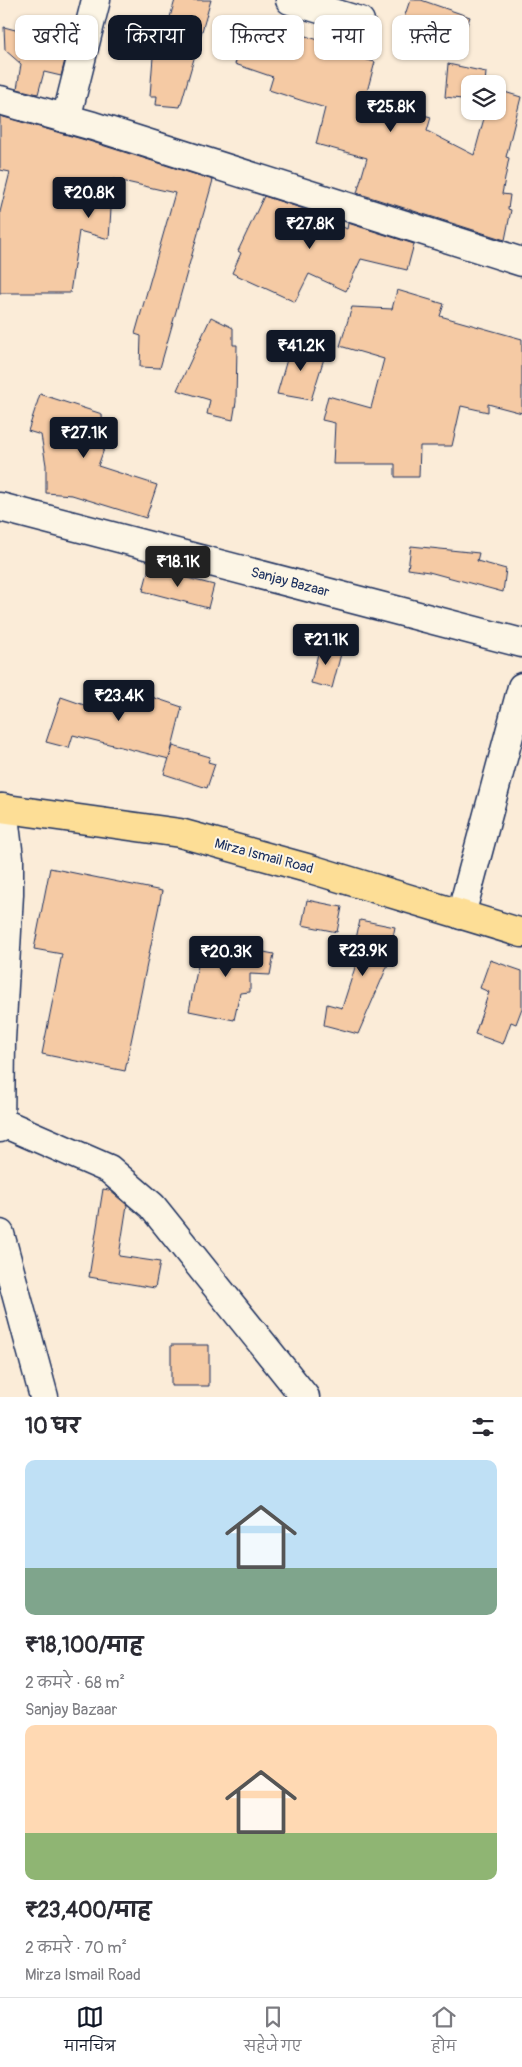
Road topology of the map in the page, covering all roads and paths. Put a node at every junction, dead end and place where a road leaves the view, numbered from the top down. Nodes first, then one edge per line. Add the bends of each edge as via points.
1 (96, 0) edge
2 (290, 0) edge
3 (338, 15) edge
4 (0, 100) edge
5 (66, 119) junction
6 (522, 262) edge
7 (0, 506) edge
8 (522, 643) edge
9 (522, 687) edge
10 (2, 808) edge
11 (461, 915) junction
12 (522, 933) edge
13 (1, 1125) edge
14 (1, 1240) edge
15 (44, 1397) edge
16 (305, 1397) edge

1 - 5 street
2 - 3 street
4 - 5 street
5 - 6 street
7 - 8 street, Sanjay Bazaar
9 - 11 street
10 - 11 highway, Mirza Ismail Road via 180,833
10 - 13 street via 9,858 9,894 1,1040
11 - 12 highway, Mirza Ismail Road
13 - 16 street via 109,1169 152,1206
14 - 15 street

